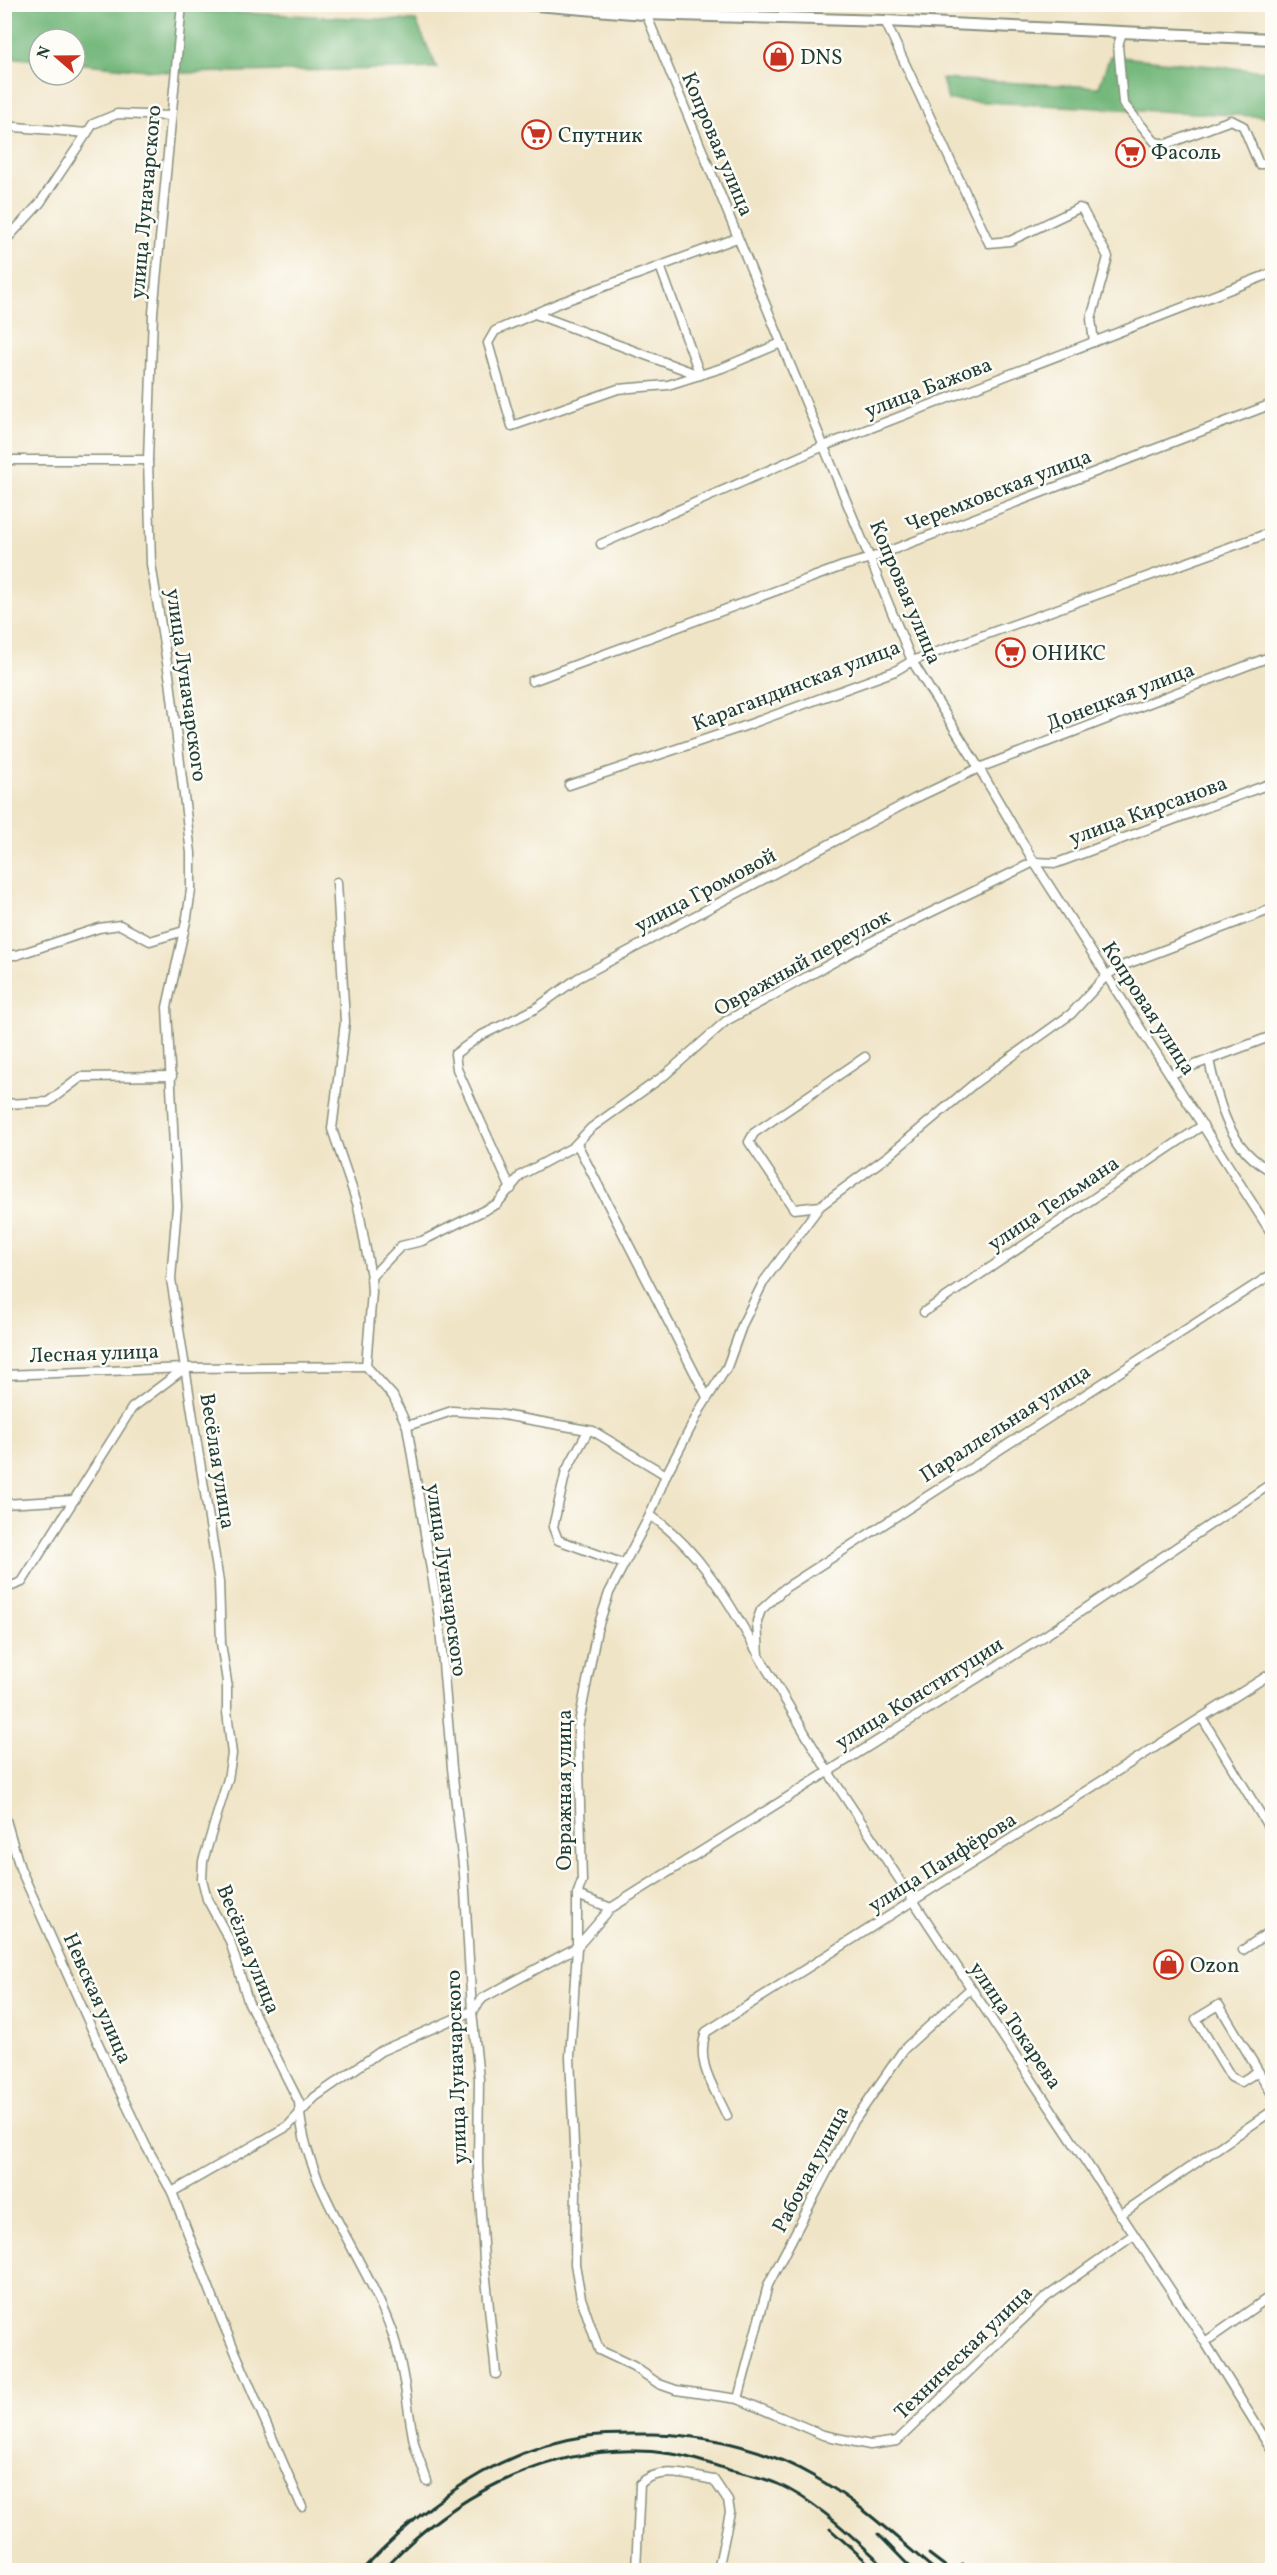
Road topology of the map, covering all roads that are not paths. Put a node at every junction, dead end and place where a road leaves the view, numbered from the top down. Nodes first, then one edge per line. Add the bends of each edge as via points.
1 (182, 4) edge
2 (524, 4) edge
3 (643, 9) edge
4 (885, 21) junction
5 (1122, 33) junction
6 (1272, 39) edge
7 (171, 116) junction
8 (4, 126) edge
9 (87, 133) junction
10 (1272, 164) edge
11 (737, 238) junction
12 (4, 242) edge
13 (660, 266) junction
14 (1272, 273) edge
15 (535, 314) junction
16 (1094, 342) junction
17 (781, 343) junction
18 (700, 375) junction
19 (1272, 404) edge
20 (824, 446) junction
21 (4, 460) edge
22 (148, 460) junction
23 (1272, 532) edge
24 (601, 544) dead end
25 (871, 558) junction
26 (1272, 656) edge
27 (912, 661) junction
28 (532, 681) dead end
29 (979, 768) junction
30 (1272, 783) edge
31 (569, 785) dead end
32 (1034, 862) junction
33 (337, 882) dead end
34 (1272, 909) edge
35 (184, 931) junction
36 (4, 956) edge
37 (1106, 976) junction
38 (1272, 1036) edge
39 (865, 1057) dead end
40 (1209, 1060) junction
41 (1171, 1074) junction
42 (172, 1076) junction
43 (4, 1104) edge
44 (1203, 1125) junction
45 (575, 1146) junction
46 (1272, 1172) edge
47 (511, 1189) junction
48 (820, 1206) junction
49 (1272, 1234) edge
50 (1272, 1274) edge
51 (370, 1276) junction
52 (924, 1312) dead end
53 (366, 1366) junction
54 (186, 1368) junction
55 (4, 1374) edge
56 (707, 1397) junction
57 (407, 1426) junction
58 (588, 1431) junction
59 (666, 1475) junction
60 (1272, 1484) edge
61 (74, 1500) junction
62 (4, 1504) edge
63 (650, 1515) junction
64 (624, 1564) junction
65 (4, 1589) edge
66 (761, 1610) joint
67 (759, 1656) junction
68 (1272, 1673) edge
69 (1202, 1718) junction
70 (827, 1770) junction
71 (4, 1813) edge
72 (1272, 1833) edge
73 (577, 1895) junction
74 (913, 1902) junction
75 (611, 1908) junction
76 (1272, 1930) edge
77 (577, 1947) junction
78 (1243, 1950) dead end
79 (970, 1989) junction
80 (472, 2011) junction
81 (1257, 2072) junction
82 (1272, 2094) edge
83 (1272, 2111) edge
84 (299, 2114) junction
85 (727, 2116) dead end
86 (172, 2193) junction
87 (1120, 2214) junction
88 (1134, 2235) junction
89 (1272, 2295) edge
90 (1205, 2342) junction
91 (496, 2374) dead end
92 (738, 2399) junction
93 (1272, 2450) edge
94 (427, 2481) dead end
95 (302, 2507) dead end
96 (636, 2571) edge
97 (718, 2571) edge

1 - 7 street, улица Луначарского
2 - 3 street
3 - 4 street
3 - 11 street, Копровая улица
4 - 5 street
4 - 16 street via 989,243 1010,241 1082,209 1108,257 1091,319
5 - 6 street
5 - 10 street via 1118,45 1123,103 1155,142 1167,144 1231,120 1243,126 1260,164
7 - 9 street via 117,114 93,124
7 - 22 street, улица Луначарского via 153,313
8 - 9 street
9 - 12 street via 40,203
11 - 13 street
11 - 17 street, Копровая улица
13 - 15 street
13 - 18 street
14 - 16 street, улица Бажова
15 - 18 street
15 - 18 street via 495,331 488,343 512,426 618,389 668,385
16 - 20 street, улица Бажова
17 - 18 street
17 - 20 street, Копровая улица
19 - 25 street, Черемховская улица
20 - 24 street, улица Бажова
20 - 25 street, Копровая улица
21 - 22 street
22 - 35 street, улица Луначарского via 151,564 191,853 191,890
23 - 27 street, Карагандинская улица
25 - 27 street, Копровая улица
25 - 28 street, Черемховская улица
26 - 29 street, Донецкая улица
27 - 29 street, Копровая улица
27 - 31 street, Карагандинская улица via 895,671 742,727
29 - 32 street, Копровая улица
29 - 47 street, улица Громовой via 578,978 535,1009 480,1036 455,1054 457,1069
30 - 32 street, улица Кирсанова via 1057,863
32 - 37 street, Копровая улица
32 - 45 street, Овражный переулок via 874,940 726,1021 666,1075 591,1128
33 - 51 street via 345,1022 332,1129 358,1206
34 - 37 street via 1119,967
35 - 36 street via 150,941 120,925 99,928 17,956
35 - 42 street, улица Луначарского via 166,1007
37 - 41 street, Копровая улица
37 - 48 street, Овражная улица via 1071,1014 975,1083 888,1156
38 - 40 street
39 - 48 street via 754,1133 749,1142 794,1209
40 - 41 street
40 - 46 street via 1216,1093 1236,1141
41 - 44 street, Копровая улица
42 - 43 street via 81,1077 48,1102
42 - 54 street, улица Луначарского via 177,1206 171,1279
44 - 49 street, Копровая улица
44 - 52 street, улица Тельмана
45 - 47 street, Овражный переулок via 521,1175
45 - 56 street
47 - 51 street, Овражный переулок via 497,1204 422,1241 401,1246
48 - 56 street, Овражная улица via 764,1281 727,1366
50 - 66 street, Параллельная улица via 785,1588
51 - 53 street
53 - 54 street, Лесная улица
53 - 57 street, улица Луначарского via 393,1395
54 - 55 street, Лесная улица
54 - 61 street via 132,1408
54 - 84 street, Весёлая улица via 219,1582 232,1754 203,1861 202,1879 207,1899 230,1941 248,2001 299,2102
56 - 59 street, Овражная улица
57 - 58 street via 452,1411 497,1414
57 - 80 street, улица Луначарского via 439,1617 464,1874
58 - 59 street
58 - 64 street via 566,1471 553,1527 558,1540
59 - 63 street, Овражная улица
60 - 70 street, улица Конституции via 1046,1635
61 - 62 street
61 - 65 street via 22,1582
63 - 64 street, Овражная улица
63 - 67 street via 679,1536 742,1625
64 - 73 street, Овражная улица via 597,1630 578,1728 582,1881
66 - 67 street, улица Токарева via 757,1621
67 - 70 street, улица Токарева
68 - 69 street, улица Панфёрова
69 - 72 street
69 - 74 street, улица Панфёрова
70 - 74 street, улица Токарева
70 - 75 street, улица Конституции
71 - 86 street, Невская улица via 20,1868 115,2081
73 - 75 street
73 - 77 street, Овражная улица
74 - 79 street, улица Токарева
74 - 85 street, улица Панфёрова via 706,2032 700,2058
75 - 77 street, улица Конституции
76 - 78 street
77 - 80 street via 483,1998
77 - 92 street, Овражная улица via 570,2057 575,2264 595,2341 599,2350 659,2384
79 - 87 street, улица Токарева
79 - 92 street, Рабочая улица via 904,2049 852,2124 768,2285
80 - 84 street via 381,2051 315,2097
80 - 91 street, улица Луначарского via 479,2079 478,2164 484,2260
81 - 81 street via 1219,2005 1197,2019 1231,2077 1241,2082
81 - 82 street
83 - 87 street
84 - 86 street via 288,2126
84 - 94 street, Весёлая улица via 309,2155 328,2200 371,2279 394,2338 404,2374 414,2443
86 - 95 street, Невская улица
87 - 88 street, улица Токарева
88 - 90 street, улица Токарева
88 - 92 street, Техническая улица via 1045,2298 897,2441 870,2445 823,2435
89 - 90 street
90 - 93 street, улица Токарева
96 - 97 street via 640,2484 648,2476 669,2472 714,2480 728,2501 730,2512

